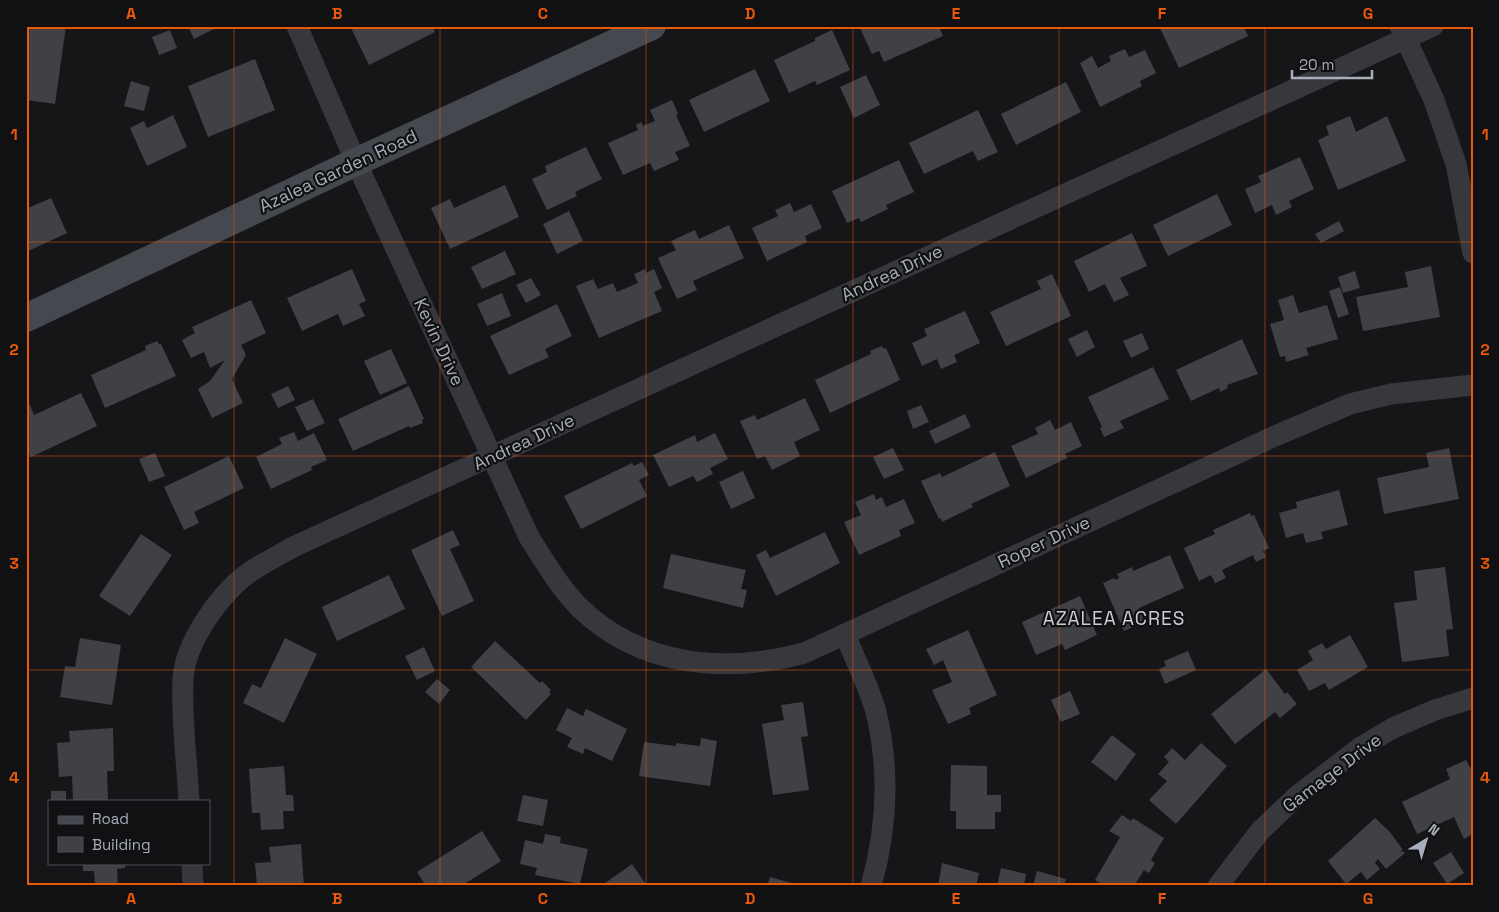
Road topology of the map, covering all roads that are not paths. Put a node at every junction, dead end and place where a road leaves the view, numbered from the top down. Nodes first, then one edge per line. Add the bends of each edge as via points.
1 (297, 26) edge
2 (652, 26) edge
3 (1433, 26) edge
4 (1403, 32) edge
5 (356, 162) junction
6 (1473, 253) edge
7 (26, 318) edge
8 (1473, 385) edge
9 (492, 456) junction
10 (615, 634) joint
11 (844, 634) junction
12 (1473, 698) edge
13 (189, 800) edge
14 (192, 864) edge
15 (193, 886) edge
16 (871, 886) edge
17 (1218, 886) edge

1 - 5 street, Kevin Drive
2 - 5 main road, Azalea Garden Road
3 - 4 street, Andrea Drive
4 - 6 street via 1434,100 1456,164
4 - 9 street, Andrea Drive
5 - 7 main road, Azalea Garden Road
5 - 9 street, Kevin Drive
8 - 11 street, Roper Drive via 1391,394 1350,404
9 - 10 street, Kevin Drive via 529,537 552,573 580,607
9 - 13 street, Andrea Drive via 293,547 247,574 223,597 203,624 183,678
10 - 11 street, Roper Drive via 666,657 704,664 743,665 804,653
11 - 16 street via 876,712 883,757 886,808 881,849
12 - 17 street, Gamage Drive via 1393,728 1361,747 1260,831
14 - 15 street

